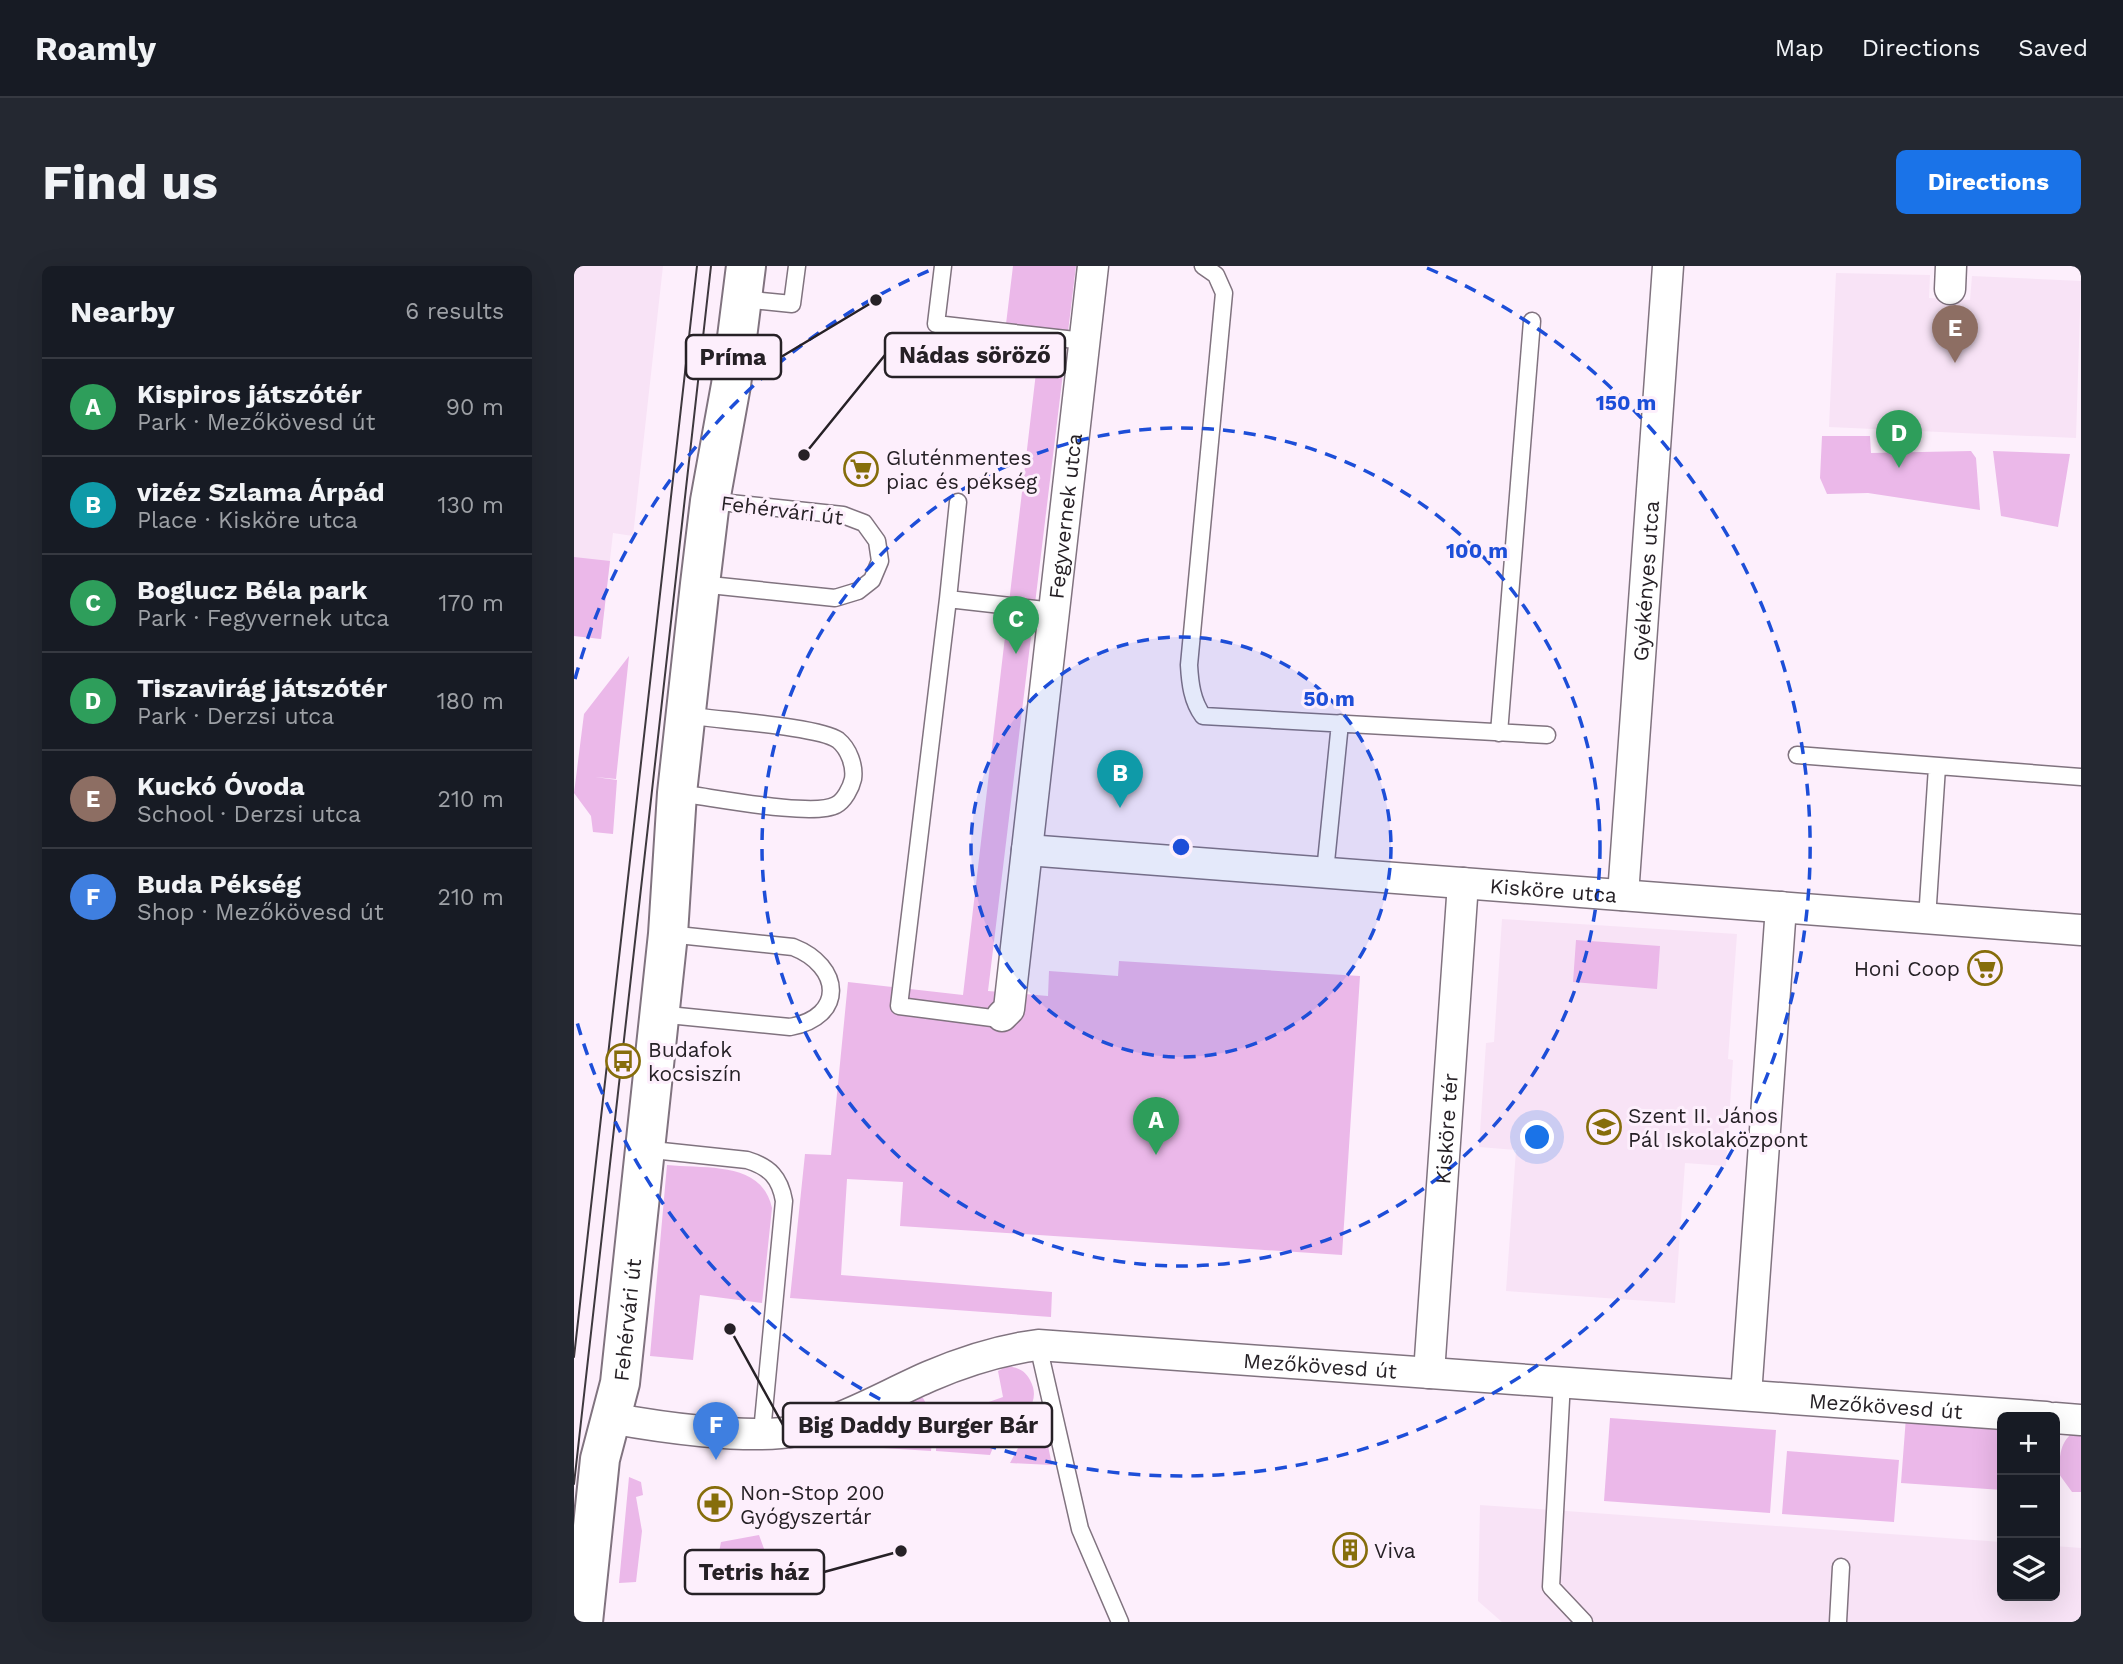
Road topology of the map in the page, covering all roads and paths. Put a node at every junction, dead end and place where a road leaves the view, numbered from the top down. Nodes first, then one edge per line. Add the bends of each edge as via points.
1 (797, 266) edge
2 (943, 266) edge
3 (1093, 266) edge
4 (1203, 266) edge
5 (1668, 266) edge
6 (744, 282) edge
7 (1532, 321) dead end
8 (1084, 341) junction
9 (710, 500) junction
10 (958, 502) dead end
11 (700, 583) junction
12 (948, 599) junction
13 (1054, 611) junction
14 (685, 715) junction
15 (1340, 723) junction
16 (1499, 733) junction
17 (1547, 736) dead end
18 (1797, 755) dead end
19 (1937, 767) junction
20 (2081, 776) edge
21 (677, 793) junction
22 (1027, 850) junction
23 (1325, 872) junction
24 (1462, 883) junction
25 (1623, 895) junction
26 (1781, 907) junction
27 (1927, 919) junction
28 (2081, 930) edge
29 (668, 934) junction
30 (658, 1014) junction
31 (1002, 1016) joint
32 (643, 1149) junction
33 (1038, 1345) junction
34 (1429, 1373) junction
35 (1562, 1381) junction
36 (1746, 1395) junction
37 (1997, 1413) edge
38 (610, 1418) junction
39 (2060, 1418) edge
40 (2081, 1420) edge
41 (762, 1432) junction
42 (1841, 1567) dead end
43 (583, 1622) edge
44 (1120, 1622) edge
45 (1584, 1622) edge
46 (1838, 1622) edge

1 - 6 lane via 792,304
2 - 8 lane via 936,324
3 - 8 street, Fegyvernek utca
4 - 15 lane via 1216,275 1224,293 1189,665 1193,696 1203,716
5 - 25 street, Gyékényes utca
6 - 9 street, Fehérvári út
7 - 16 lane
8 - 13 street, Fegyvernek utca
9 - 11 street, Fehérvári út
9 - 11 lane, Fehérvári út via 843,514 864,523 877,541 880,561 872,580 858,592 835,597
10 - 12 lane
11 - 14 street, Fehérvári út
12 - 13 lane
12 - 31 lane via 899,1006
13 - 22 street, Fegyvernek utca
14 - 21 street, Fehérvári út
14 - 21 lane via 838,740 850,756 853,777 848,793 836,805 811,810
15 - 16 lane
15 - 23 lane
16 - 17 lane
18 - 19 lane
19 - 20 lane
19 - 27 lane
21 - 29 street, Fehérvári út
22 - 23 street, Kisköre utca
22 - 31 street, Fegyvernek utca via 1009,1009
23 - 24 street, Kisköre utca
24 - 25 street, Kisköre utca
24 - 34 street, Kisköre tér
25 - 26 street, Kisköre utca
26 - 27 street, Kisköre utca
26 - 36 street
27 - 28 street, Kisköre utca
29 - 30 street, Fehérvári út
29 - 30 lane via 793,947 812,954 826,970 831,990 826,1007 808,1024 790,1027
30 - 32 street, Fehérvári út
32 - 38 street, Fehérvári út via 620,1383
32 - 41 lane via 747,1160 774,1174 782,1188
33 - 34 street, Mezőkövesd út
33 - 41 street, Mezőkövesd út via 990,1354 832,1420 794,1431
33 - 44 lane via 1080,1529
34 - 35 street, Mezőkövesd út
35 - 36 street, Mezőkövesd út
35 - 45 lane via 1551,1587
36 - 37 street, Mezőkövesd út
38 - 41 street, Mezőkövesd út via 705,1431
38 - 43 street, Fehérvári út via 591,1529
39 - 40 street
42 - 46 lane

